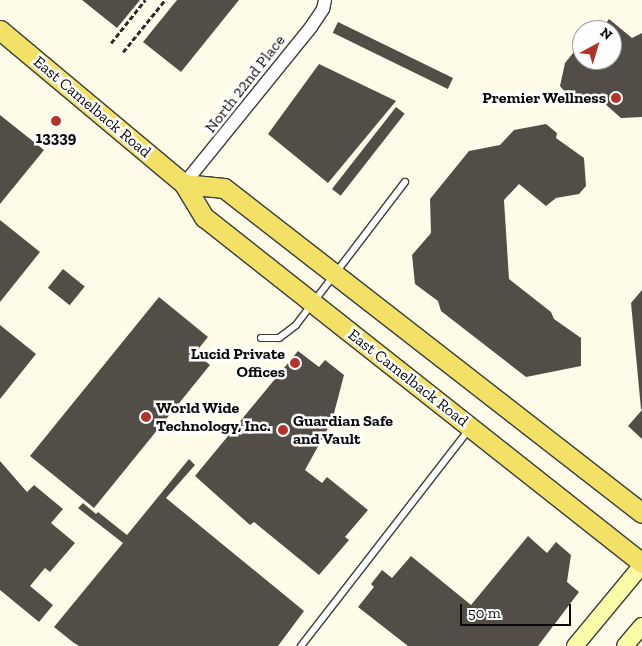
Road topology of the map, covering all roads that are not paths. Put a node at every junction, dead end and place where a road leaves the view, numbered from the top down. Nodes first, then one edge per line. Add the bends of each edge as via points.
1 (325, 0) edge
2 (0, 30) edge
3 (405, 182) dead end
4 (184, 184) junction
5 (333, 273) junction
6 (312, 303) junction
7 (261, 338) dead end
8 (471, 428) junction
9 (642, 513) edge
10 (642, 564) edge
11 (642, 626) edge
12 (301, 646) edge
13 (575, 646) edge
14 (625, 646) edge

1 - 4 street, North 22nd Place via 311,27
2 - 4 main road, East Camelback Road
3 - 5 lane
4 - 5 main road via 224,188
4 - 6 main road, East Camelback Road via 204,217
5 - 6 lane
5 - 9 main road
6 - 7 lane via 296,325 278,338
6 - 8 main road, East Camelback Road
8 - 10 main road, East Camelback Road
8 - 12 lane
10 - 13 main road
11 - 14 main road

